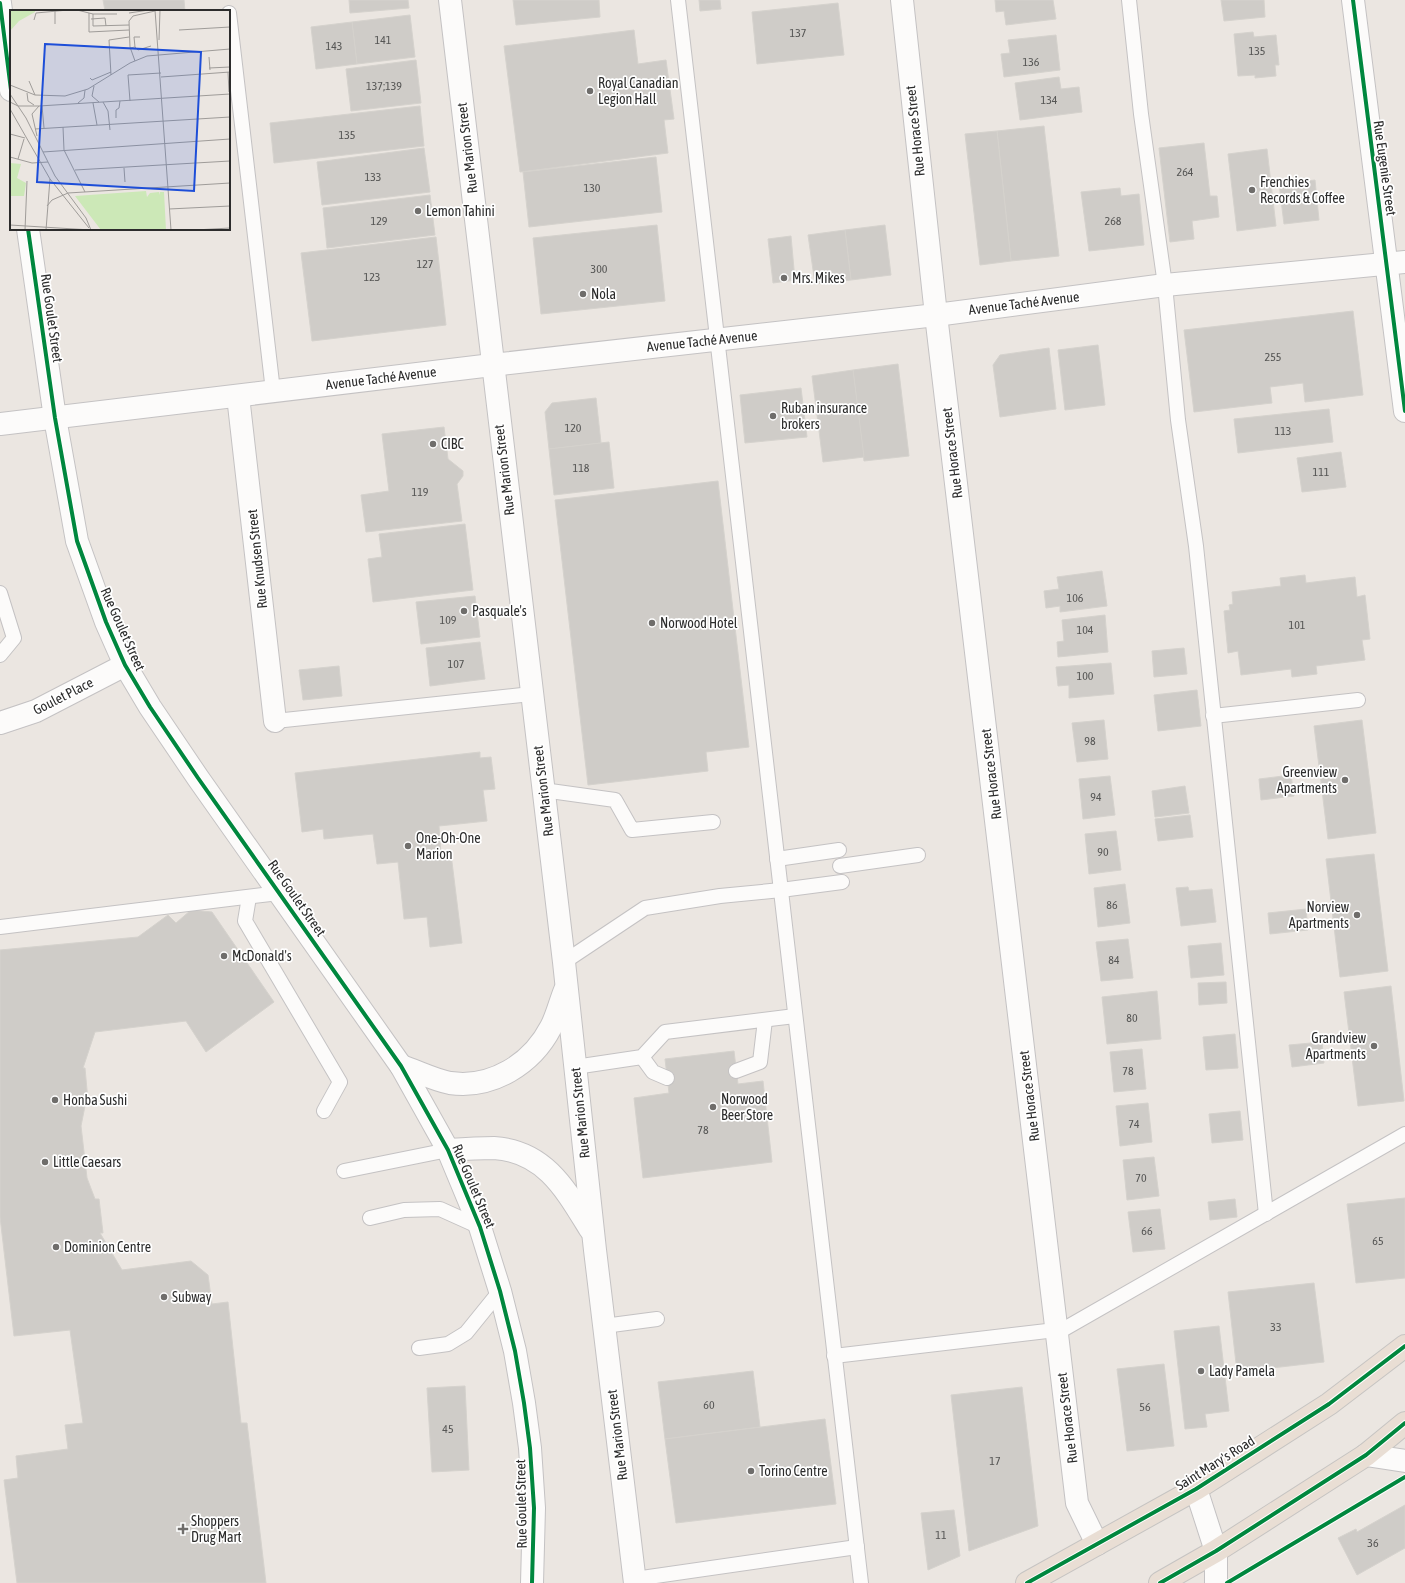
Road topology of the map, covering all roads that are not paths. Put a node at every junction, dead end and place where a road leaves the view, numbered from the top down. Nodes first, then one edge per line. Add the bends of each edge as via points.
1 (227, 0) edge
2 (450, 0) edge
3 (678, 0) edge
4 (902, 0) edge
5 (1129, 0) edge
6 (1353, 0) edge
7 (0, 3) edge
8 (229, 10) edge
9 (230, 21) edge
10 (10, 82) edge
11 (28, 230) edge
12 (1396, 263) edge
13 (1165, 285) junction
14 (936, 315) junction
15 (717, 340) junction
16 (492, 365) junction
17 (273, 391) junction
18 (238, 396) junction
19 (1405, 411) edge
20 (55, 418) junction
21 (0, 424) edge
22 (0, 593) edge
23 (0, 655) edge
24 (125, 665) junction
25 (531, 694) junction
26 (1358, 700) dead end
27 (1213, 716) junction
28 (275, 721) joint
29 (0, 723) edge
30 (543, 790) junction
31 (713, 822) dead end
32 (839, 850) dead end
33 (918, 855) dead end
34 (777, 859) junction
35 (840, 866) dead end
36 (842, 882) dead end
37 (781, 890) junction
38 (279, 893) junction
39 (249, 897) junction
40 (0, 927) edge
41 (564, 962) junction
42 (566, 986) junction
43 (795, 1016) junction
44 (765, 1020) junction
45 (642, 1057) junction
46 (401, 1066) junction
47 (575, 1067) junction
48 (736, 1071) dead end
49 (667, 1078) dead end
50 (324, 1111) dead end
51 (1405, 1134) edge
52 (448, 1150) junction
53 (344, 1171) dead end
54 (1266, 1214) junction
55 (370, 1218) dead end
56 (480, 1227) junction
57 (593, 1234) junction
58 (500, 1291) junction
59 (657, 1319) dead end
60 (604, 1326) junction
61 (1057, 1330) junction
62 (1405, 1346) edge
63 (420, 1348) dead end
64 (834, 1356) junction
65 (1405, 1423) edge
66 (1366, 1455) junction
67 (1405, 1461) edge
68 (1196, 1489) junction
69 (1097, 1544) junction
70 (857, 1547) junction
71 (1216, 1551) junction
72 (635, 1581) edge
73 (532, 1583) edge
74 (861, 1583) edge
75 (1027, 1583) edge
76 (1160, 1583) edge
77 (1216, 1583) edge

1 - 8 lane
2 - 16 street, Rue Marion Street
3 - 15 lane
4 - 14 street, Rue Horace Street
5 - 13 lane via 1141,114
6 - 12 street, Rue Eugenie Street via 1363,86
7 - 10 street
9 - 17 lane
11 - 20 street, Rue Goulet Street
12 - 13 street, Avenue Taché Avenue
12 - 19 street, Rue Eugenie Street
13 - 14 street, Avenue Taché Avenue
13 - 27 lane via 1178,420 1196,546
14 - 15 street, Avenue Taché Avenue
14 - 61 street, Rue Horace Street
15 - 16 street, Avenue Taché Avenue
15 - 34 lane
16 - 17 street, Avenue Taché Avenue
16 - 25 street, Rue Marion Street
17 - 18 street, Avenue Taché Avenue
18 - 20 street, Avenue Taché Avenue
18 - 28 street, Rue Knudsen Street
20 - 21 street, Avenue Taché Avenue
20 - 24 street, Rue Goulet Street via 76,541
22 - 23 lane via 14,638
24 - 29 street, Goulet Place via 36,711
24 - 38 street, Rue Goulet Street via 150,707
25 - 28 lane
25 - 30 street, Rue Marion Street
26 - 27 lane
27 - 54 lane
30 - 31 lane via 615,800 632,830
30 - 41 street, Rue Marion Street
32 - 34 lane
33 - 35 lane
34 - 37 lane
36 - 37 lane
37 - 41 lane via 720,896 645,908
37 - 43 lane
38 - 39 lane
38 - 46 street, Rue Goulet Street
39 - 40 lane
39 - 50 lane via 244,921 340,1082
41 - 42 street, Rue Marion Street
42 - 46 street via 551,1028 520,1064 502,1077 468,1084 449,1083
42 - 47 street, Rue Marion Street
43 - 44 lane
43 - 64 lane
44 - 45 lane via 665,1032
44 - 48 lane via 760,1062
45 - 47 lane
45 - 49 lane via 653,1072
46 - 52 street, Rue Goulet Street
47 - 57 street, Rue Marion Street
51 - 54 lane
52 - 53 lane
52 - 56 street, Rue Goulet Street
52 - 57 street via 495,1148 531,1158 549,1170 567,1192
54 - 61 lane via 1064,1329
55 - 56 lane via 404,1210 440,1210
56 - 58 street, Rue Goulet Street
57 - 60 street, Rue Marion Street
58 - 63 lane via 466,1333 448,1344
58 - 73 street, Rue Goulet Street via 515,1352 530,1448 534,1508
59 - 60 lane
60 - 72 street, Rue Marion Street
61 - 64 lane
61 - 69 street, Rue Horace Street via 1077,1503
62 - 68 highway, Saint Mary's Road via 1329,1404
64 - 70 lane
65 - 66 highway
66 - 67 street
66 - 71 highway
68 - 69 highway, Saint Mary's Road
68 - 71 street
69 - 75 highway, Saint Mary's Road
70 - 72 lane
70 - 74 lane
71 - 76 highway
71 - 77 street

